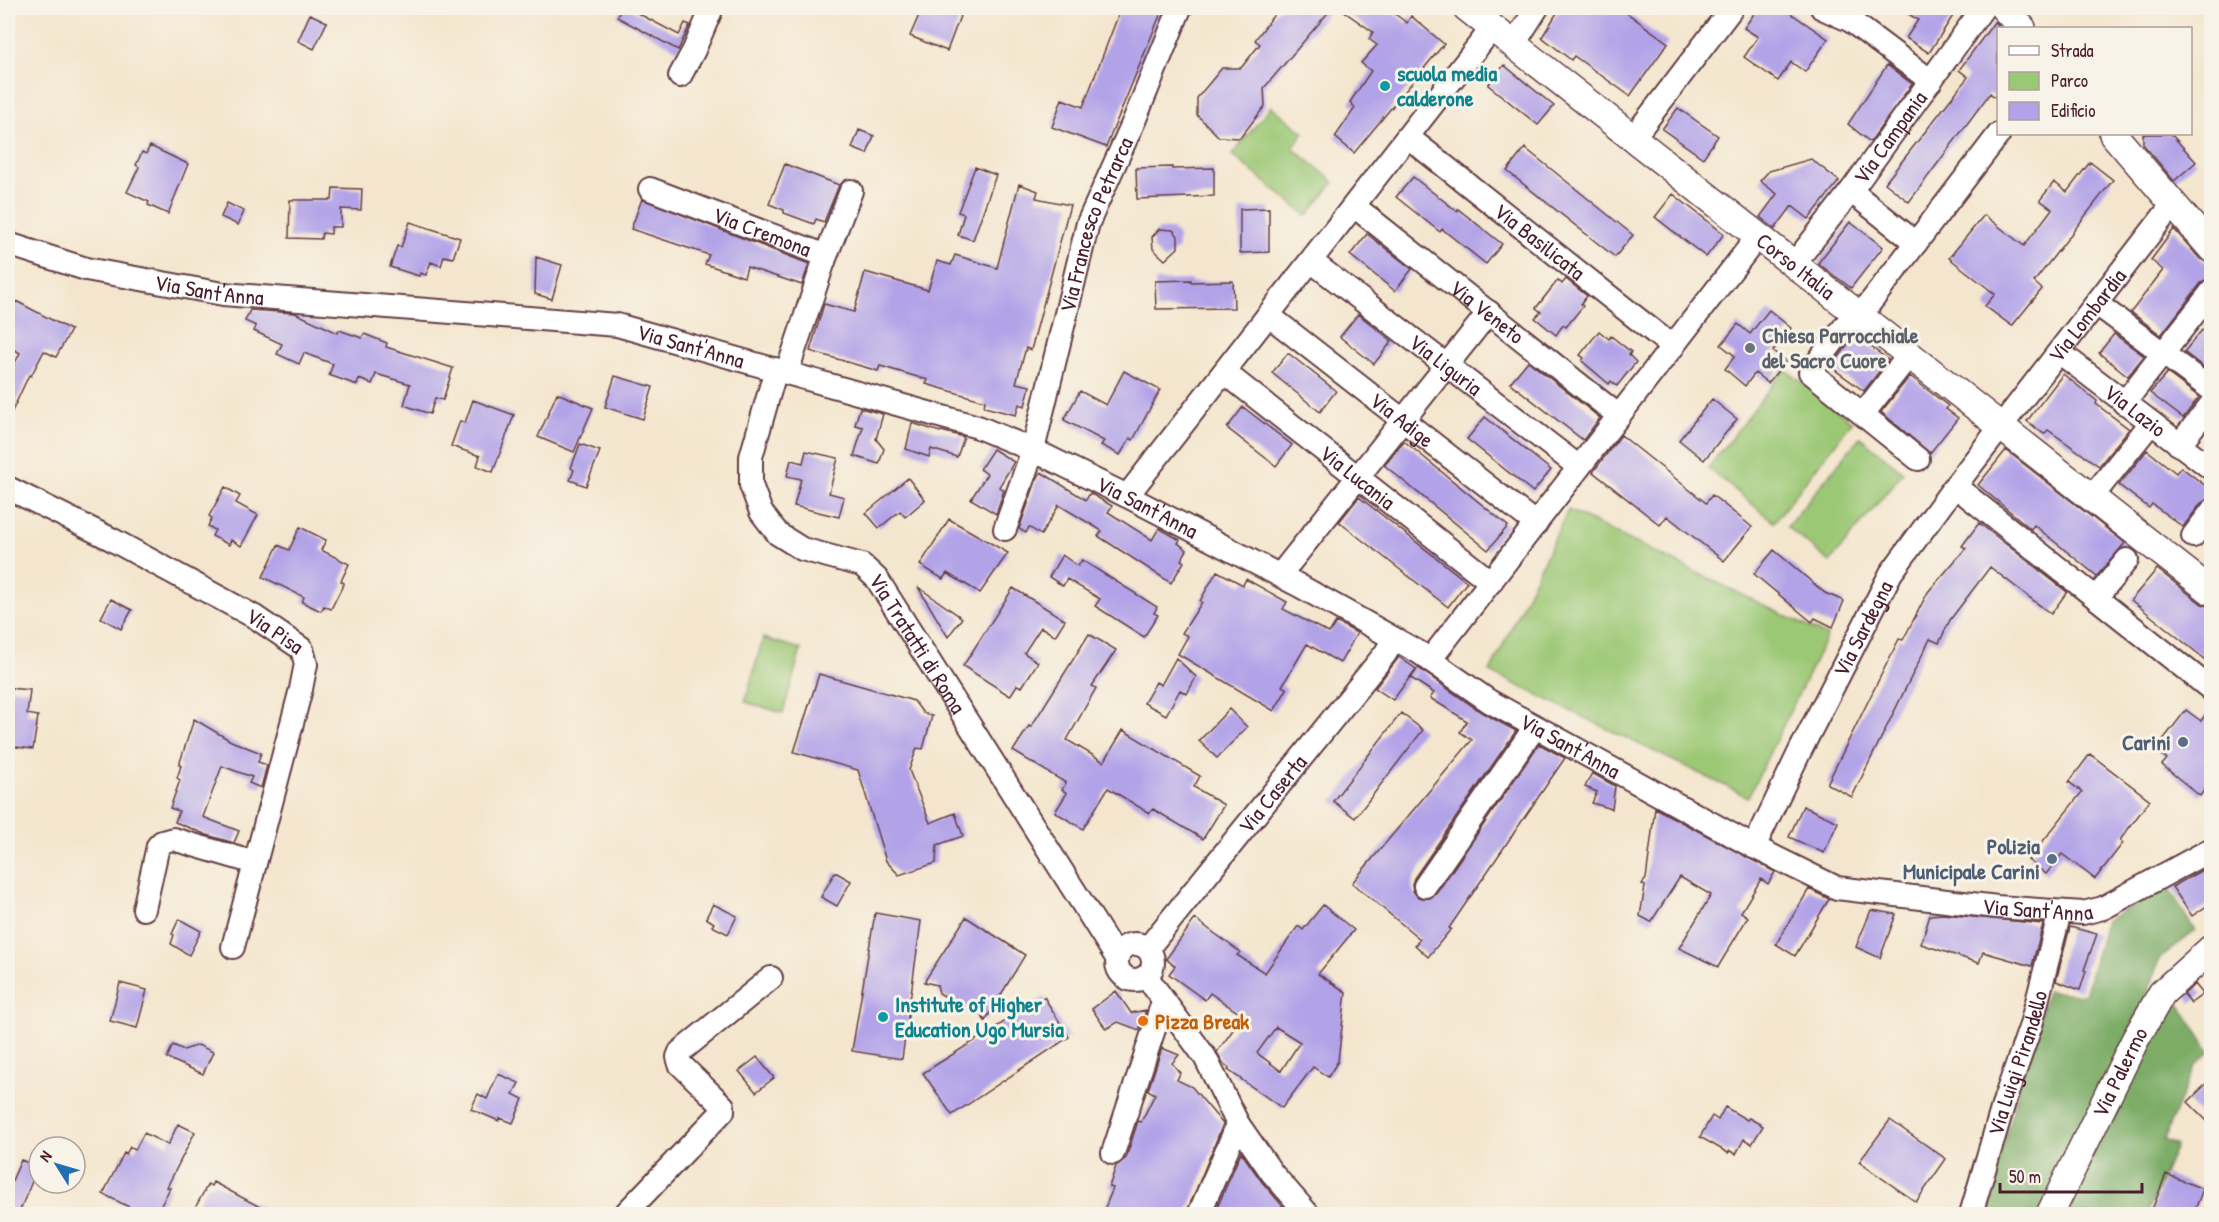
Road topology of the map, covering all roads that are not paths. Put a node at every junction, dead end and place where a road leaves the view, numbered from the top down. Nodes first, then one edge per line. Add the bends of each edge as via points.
1 (712, 8) edge
2 (1180, 8) edge
3 (1467, 8) edge
4 (1537, 8) edge
5 (1732, 8) edge
6 (1822, 8) edge
7 (1983, 8) edge
8 (2004, 8) edge
9 (1493, 27) junction
10 (2021, 27) edge
11 (1514, 44) junction
12 (680, 75) dead end
13 (1931, 81) junction
14 (1998, 135) edge
15 (2114, 135) edge
16 (1408, 137) junction
17 (1633, 138) junction
18 (650, 189) dead end
19 (851, 191) dead end
20 (1851, 191) junction
21 (2174, 204) junction
22 (1354, 206) junction
23 (1758, 236) junction
24 (1916, 243) junction
25 (8, 244) edge
26 (2211, 249) edge
27 (824, 261) junction
28 (1311, 261) junction
29 (1794, 264) junction
30 (2211, 291) edge
31 (2097, 304) junction
32 (1489, 312) junction
33 (1268, 315) junction
34 (1858, 315) junction
35 (1673, 347) junction
36 (2059, 352) junction
37 (2163, 353) junction
38 (1909, 355) junction
39 (1447, 365) junction
40 (781, 371) junction
41 (1224, 372) junction
42 (2211, 390) edge
43 (2124, 403) junction
44 (2211, 403) edge
45 (1863, 414) junction
46 (1619, 416) junction
47 (1403, 420) junction
48 (2151, 423) junction
49 (2001, 427) junction
50 (2179, 446) junction
51 (1033, 450) junction
52 (1918, 459) dead end
53 (1579, 467) junction
54 (2211, 469) edge
55 (1358, 477) junction
56 (1955, 486) junction
57 (8, 488) edge
58 (1127, 496) junction
59 (2091, 498) junction
60 (2211, 512) edge
61 (1536, 524) junction
62 (1005, 529) dead end
63 (2193, 536) dead end
64 (2127, 560) dead end
65 (1280, 575) junction
66 (1491, 582) junction
67 (2211, 592) edge
68 (2096, 598) junction
69 (1394, 639) junction
70 (1430, 660) junction
71 (2211, 690) edge
72 (1535, 726) junction
73 (1754, 847) junction
74 (2211, 849) edge
75 (255, 863) junction
76 (1425, 886) dead end
77 (144, 909) dead end
78 (2060, 912) junction
79 (233, 947) dead end
80 (1148, 948) junction
81 (2211, 948) edge
82 (1114, 954) junction
83 (1146, 976) junction
84 (771, 978) dead end
85 (1163, 1002) junction
86 (1238, 1124) junction
87 (1113, 1153) dead end
88 (625, 1215) edge
89 (1199, 1215) edge
90 (1308, 1215) edge
91 (1971, 1215) edge
92 (2050, 1215) edge

1 - 12 street
2 - 51 street, Via Francesco Petrarca via 1088,223
3 - 9 street, Corso Italia
4 - 11 street
5 - 17 street
6 - 13 street via 1851,21
7 - 13 street, Via Campania
8 - 10 street
9 - 11 street, Corso Italia
9 - 16 street
11 - 17 street, Corso Italia
13 - 20 street, Via Campania
14 - 24 street
15 - 21 street
16 - 22 street
16 - 35 street, Via Basilicata
17 - 23 street, Corso Italia
18 - 27 street, Via Cremona via 819,252
19 - 27 street
20 - 24 street
20 - 29 street, Via Campania
21 - 26 street
21 - 31 street, Via Lombardia
22 - 28 street
22 - 32 street, Via Veneto
23 - 29 street, Corso Italia
23 - 35 street
24 - 34 street
25 - 40 street, Via Sant'Anna via 86,269 223,294 617,325
27 - 40 street, Via Cremona
28 - 33 street
28 - 39 street, Via Liguria
29 - 34 street, Corso Italia
30 - 37 street
31 - 36 street, Via Lombardia
31 - 37 street
32 - 39 street
32 - 46 street, Via Veneto
33 - 41 street
33 - 47 street, Via Adige
34 - 38 street, Corso Italia
34 - 45 street via 1810,372
35 - 46 street
36 - 43 street, Via Lazio
36 - 49 street, Via Lombardia
37 - 42 street
37 - 43 street
38 - 45 street
38 - 49 street, Corso Italia
39 - 47 street
39 - 53 street, Via Liguria
40 - 51 street, Via Sant'Anna via 978,427
40 - 82 street, Via Tratatti di Roma via 751,457 751,485 761,512 778,534 802,549 862,565 877,579
41 - 55 street, Via Lucania
41 - 58 street
43 - 48 street, Via Lazio
44 - 50 street
45 - 52 street
46 - 53 street
47 - 55 street
47 - 61 street, Via Adige
48 - 50 street, Via Lazio
48 - 59 street
49 - 56 street, Via Sardegna
49 - 59 street, Corso Italia
50 - 54 street, Via Lazio
51 - 58 street, Via Sant'Anna
51 - 62 street, Via Francesco Petrarca
53 - 61 street
55 - 65 street
55 - 66 street, Via Lucania
56 - 68 street
56 - 73 street, Via Sardegna via 1891,573
57 - 75 street, Via Pisa via 111,538 255,617 302,649 306,664 301,689
58 - 65 street, Via Sant'Anna
59 - 67 street, Corso Italia
60 - 63 street
61 - 66 street
64 - 68 street
65 - 69 street, Via Sant'Anna
66 - 70 street
68 - 71 street
69 - 70 street, Via Sant'Anna
69 - 80 street, Via Caserta
70 - 72 street, Via Sant'Anna via 1489,701
72 - 73 street, Via Sant'Anna
72 - 76 street
73 - 78 street, Via Sant'Anna via 1837,888
74 - 78 street, Via Sant'Anna via 2103,908 2083,913
75 - 77 street via 173,839 162,842
75 - 79 street, Via Pisa
78 - 91 street, Via Luigi Pirandello via 2031,1025
80 - 82 street via 1138,943
80 - 83 street via 1153,959
81 - 92 street, Via Palermo via 2162,993
82 - 83 street via 1125,977 1136,980
83 - 85 street
84 - 88 street via 680,1052 680,1064 720,1102 723,1111
85 - 86 street via 1205,1058
85 - 87 street
86 - 89 street
86 - 90 street

